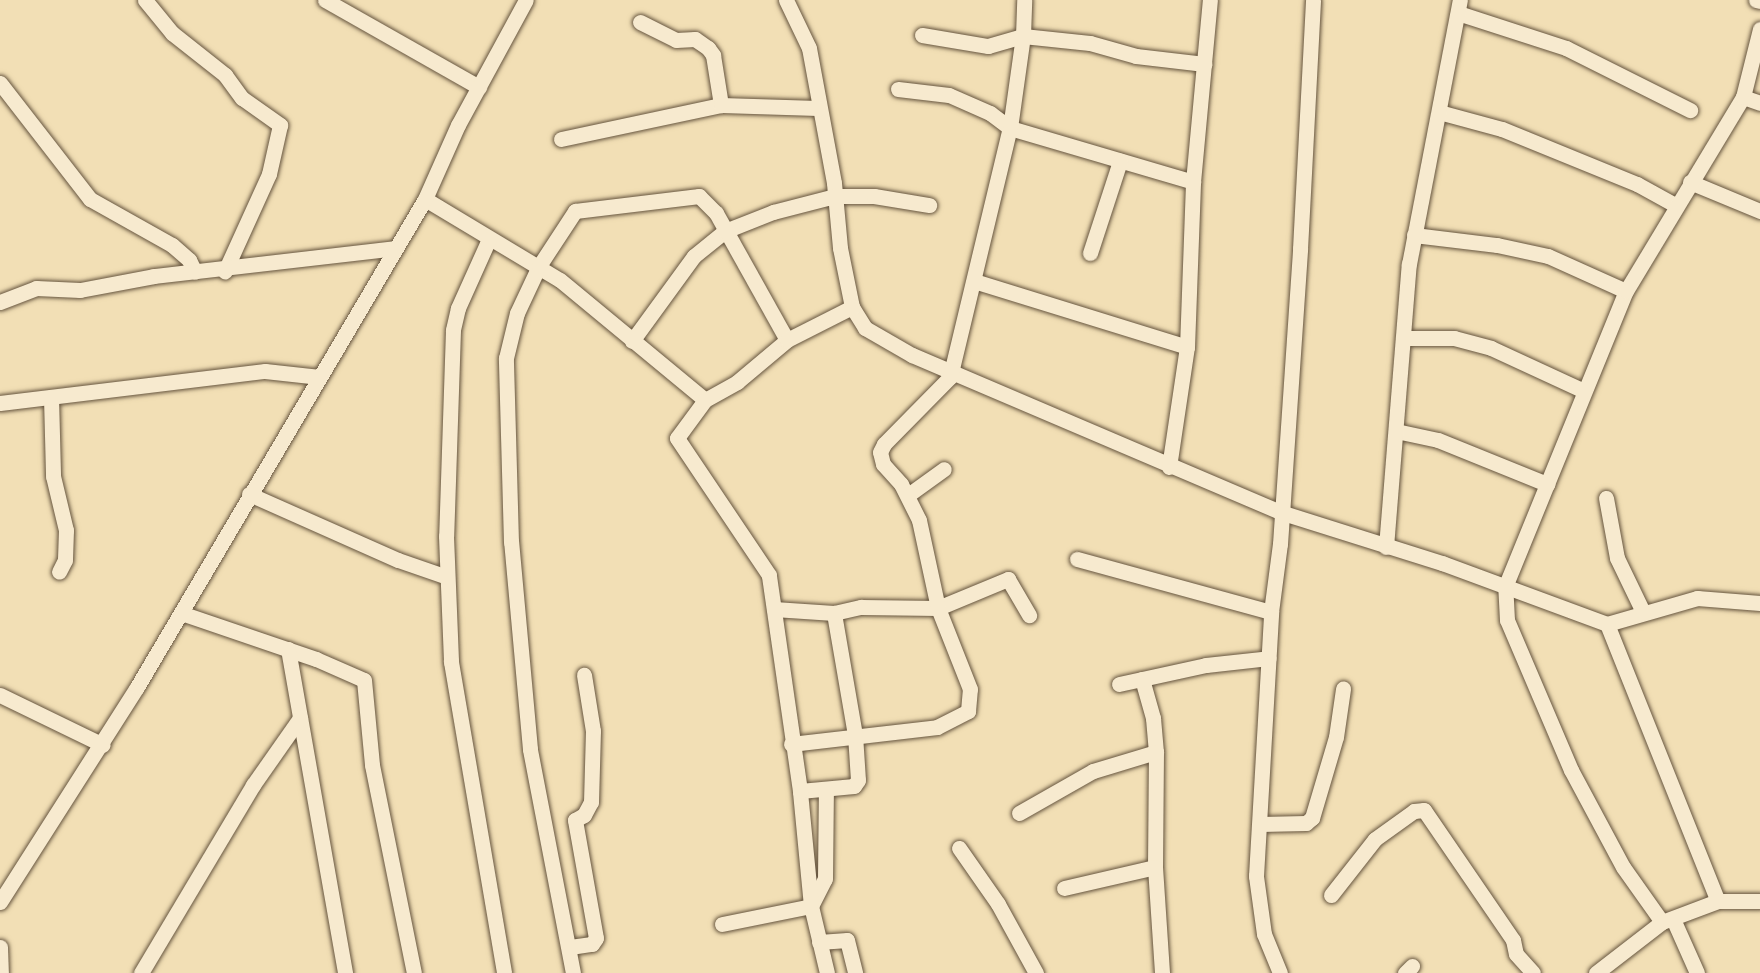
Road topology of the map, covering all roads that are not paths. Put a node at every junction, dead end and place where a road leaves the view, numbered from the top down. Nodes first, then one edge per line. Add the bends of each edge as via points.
1 (146, 0) edge
2 (325, 0) edge
3 (526, 0) edge
4 (786, 0) edge
5 (1024, 0) edge
6 (1210, 0) edge
7 (1313, 0) edge
8 (1459, 6) edge
9 (640, 22) dead end
10 (1760, 29) edge
11 (922, 35) dead end
12 (1023, 36) junction
13 (1205, 64) junction
14 (0, 83) edge
15 (479, 87) junction
16 (898, 89) dead end
17 (1743, 97) junction
18 (1760, 103) edge
19 (722, 105) junction
20 (818, 108) junction
21 (1690, 110) dead end
22 (1439, 112) junction
23 (1010, 128) junction
24 (561, 138) dead end
25 (1120, 161) junction
26 (1193, 182) junction
27 (1690, 182) junction
28 (835, 196) junction
29 (425, 199) junction
30 (1675, 205) junction
31 (929, 206) dead end
32 (1760, 211) edge
33 (725, 231) junction
34 (1414, 236) junction
35 (489, 239) junction
36 (395, 248) junction
37 (1090, 253) dead end
38 (539, 266) junction
39 (225, 271) junction
40 (195, 272) junction
41 (974, 281) junction
42 (1626, 291) junction
43 (0, 302) edge
44 (852, 307) junction
45 (1403, 338) junction
46 (787, 340) junction
47 (632, 341) junction
48 (1187, 347) junction
49 (951, 372) junction
50 (320, 376) junction
51 (1584, 391) junction
52 (51, 397) junction
53 (705, 400) junction
54 (0, 403) edge
55 (1396, 431) junction
56 (1169, 467) junction
57 (944, 469) dead end
58 (1547, 484) junction
59 (249, 494) junction
60 (908, 495) junction
61 (1606, 498) dead end
62 (1280, 512) junction
63 (1386, 547) junction
64 (1077, 560) dead end
65 (59, 572) dead end
66 (447, 577) junction
67 (1505, 587) junction
68 (1760, 603) edge
69 (938, 608) junction
70 (774, 609) junction
71 (1271, 612) junction
72 (1643, 612) junction
73 (181, 613) junction
74 (834, 613) junction
75 (1029, 615) dead end
76 (1607, 624) junction
77 (288, 649) junction
78 (1269, 658) junction
79 (584, 675) dead end
80 (1142, 680) junction
81 (1119, 684) dead end
82 (1343, 689) dead end
83 (0, 694) edge
84 (300, 718) junction
85 (855, 735) junction
86 (791, 744) junction
87 (103, 745) junction
88 (1156, 752) junction
89 (826, 789) junction
90 (800, 791) junction
91 (1019, 813) dead end
92 (1260, 824) junction
93 (959, 848) dead end
94 (815, 853) junction
95 (1155, 867) junction
96 (1064, 888) dead end
97 (1331, 895) dead end
98 (1718, 901) junction
99 (1760, 901) edge
100 (0, 902) edge
101 (811, 906) junction
102 (1667, 921) junction
103 (722, 924) dead end
104 (819, 942) junction
105 (0, 946) edge
106 (570, 947) junction
107 (2, 973) edge
108 (141, 973) edge
109 (345, 973) edge
110 (414, 973) edge
111 (504, 973) edge
112 (573, 973) edge
113 (827, 973) edge
114 (855, 973) edge
115 (1036, 973) edge
116 (1162, 973) edge
117 (1280, 973) edge
118 (1533, 973) edge
119 (1596, 973) edge
120 (1697, 973) edge

1 - 39 street via 172,33 225,75 242,98 280,125 268,174
2 - 15 street
3 - 15 street
4 - 20 street via 809,48
5 - 12 street
6 - 13 street
7 - 62 street
8 - 21 street via 1555,44
8 - 22 street
9 - 19 street via 676,40 695,39 708,48 713,55
10 - 17 street
11 - 12 street via 988,46
12 - 13 street via 1090,43 1136,56
12 - 23 street
13 - 26 street
14 - 40 street via 90,199 172,246 189,260
15 - 29 street
16 - 23 street via 949,95 990,113
17 - 18 street
17 - 27 street
19 - 20 street
19 - 24 street
20 - 28 street
22 - 30 street via 1502,129 1637,184
22 - 34 street
23 - 25 street
23 - 41 street
25 - 26 street
25 - 37 street
26 - 48 street
27 - 30 street
27 - 32 street
28 - 31 street via 874,196
28 - 33 street via 773,212
28 - 44 street
29 - 35 street
29 - 36 street
30 - 42 street
33 - 38 street via 716,213 699,196 580,207
33 - 46 street
33 - 47 street via 694,256
34 - 42 street via 1537,253
34 - 45 street
35 - 38 street
35 - 66 street via 458,308 453,330 446,441
36 - 39 street
36 - 50 street
38 - 47 street
38 - 106 street via 517,313 506,358 507,471 530,749
39 - 40 street
40 - 43 street via 81,290 36,288
41 - 48 street
41 - 49 street
42 - 51 street
44 - 46 street
44 - 49 street via 865,328
45 - 51 street via 1454,338 1491,348
45 - 55 street
46 - 53 street via 737,382
47 - 53 street
48 - 56 street
49 - 56 street via 1120,442
49 - 60 street via 880,452 883,464
50 - 52 street via 265,371
50 - 59 street
51 - 58 street
52 - 54 street
52 - 65 street via 53,476 66,530 65,560
53 - 70 street via 680,429 679,445 762,560 769,575
55 - 58 street via 1438,440
55 - 63 street
56 - 62 street
57 - 60 street
58 - 67 street
59 - 66 street via 398,560
59 - 73 street
60 - 69 street via 919,520
61 - 72 street via 1617,558
62 - 63 street
62 - 71 street
63 - 67 street
64 - 71 street
66 - 111 street via 452,662
67 - 76 street
67 - 102 street via 1507,620 1571,770 1623,867
68 - 72 street via 1697,598
69 - 74 street via 861,606
69 - 75 street via 1008,579
69 - 85 street via 970,688 968,711 938,727
70 - 74 street
70 - 86 street
71 - 78 street
72 - 76 street
73 - 77 street
73 - 87 street
74 - 85 street
76 - 98 street
77 - 84 street
77 - 110 street via 364,681 372,765
78 - 80 street via 1206,665
78 - 92 street
79 - 106 street via 593,730 591,802 575,820 596,942
80 - 81 street
80 - 88 street via 1153,718
82 - 92 street via 1336,737 1312,818 1306,823
83 - 87 street
84 - 108 street via 253,785
84 - 109 street
85 - 86 street
85 - 89 street via 858,780 854,786
86 - 90 street
87 - 100 street
88 - 91 street via 1093,771
88 - 95 street
89 - 90 street
89 - 94 street
90 - 94 street
92 - 117 street via 1256,876 1260,917
93 - 115 street via 998,904
94 - 101 street
95 - 96 street
95 - 116 street
97 - 118 street via 1375,839 1414,811 1424,810 1513,940 1516,954
98 - 99 street
98 - 102 street
101 - 103 street
101 - 104 street
102 - 119 street
102 - 120 street
104 - 113 street
104 - 114 street via 847,940
105 - 107 street
106 - 112 street

